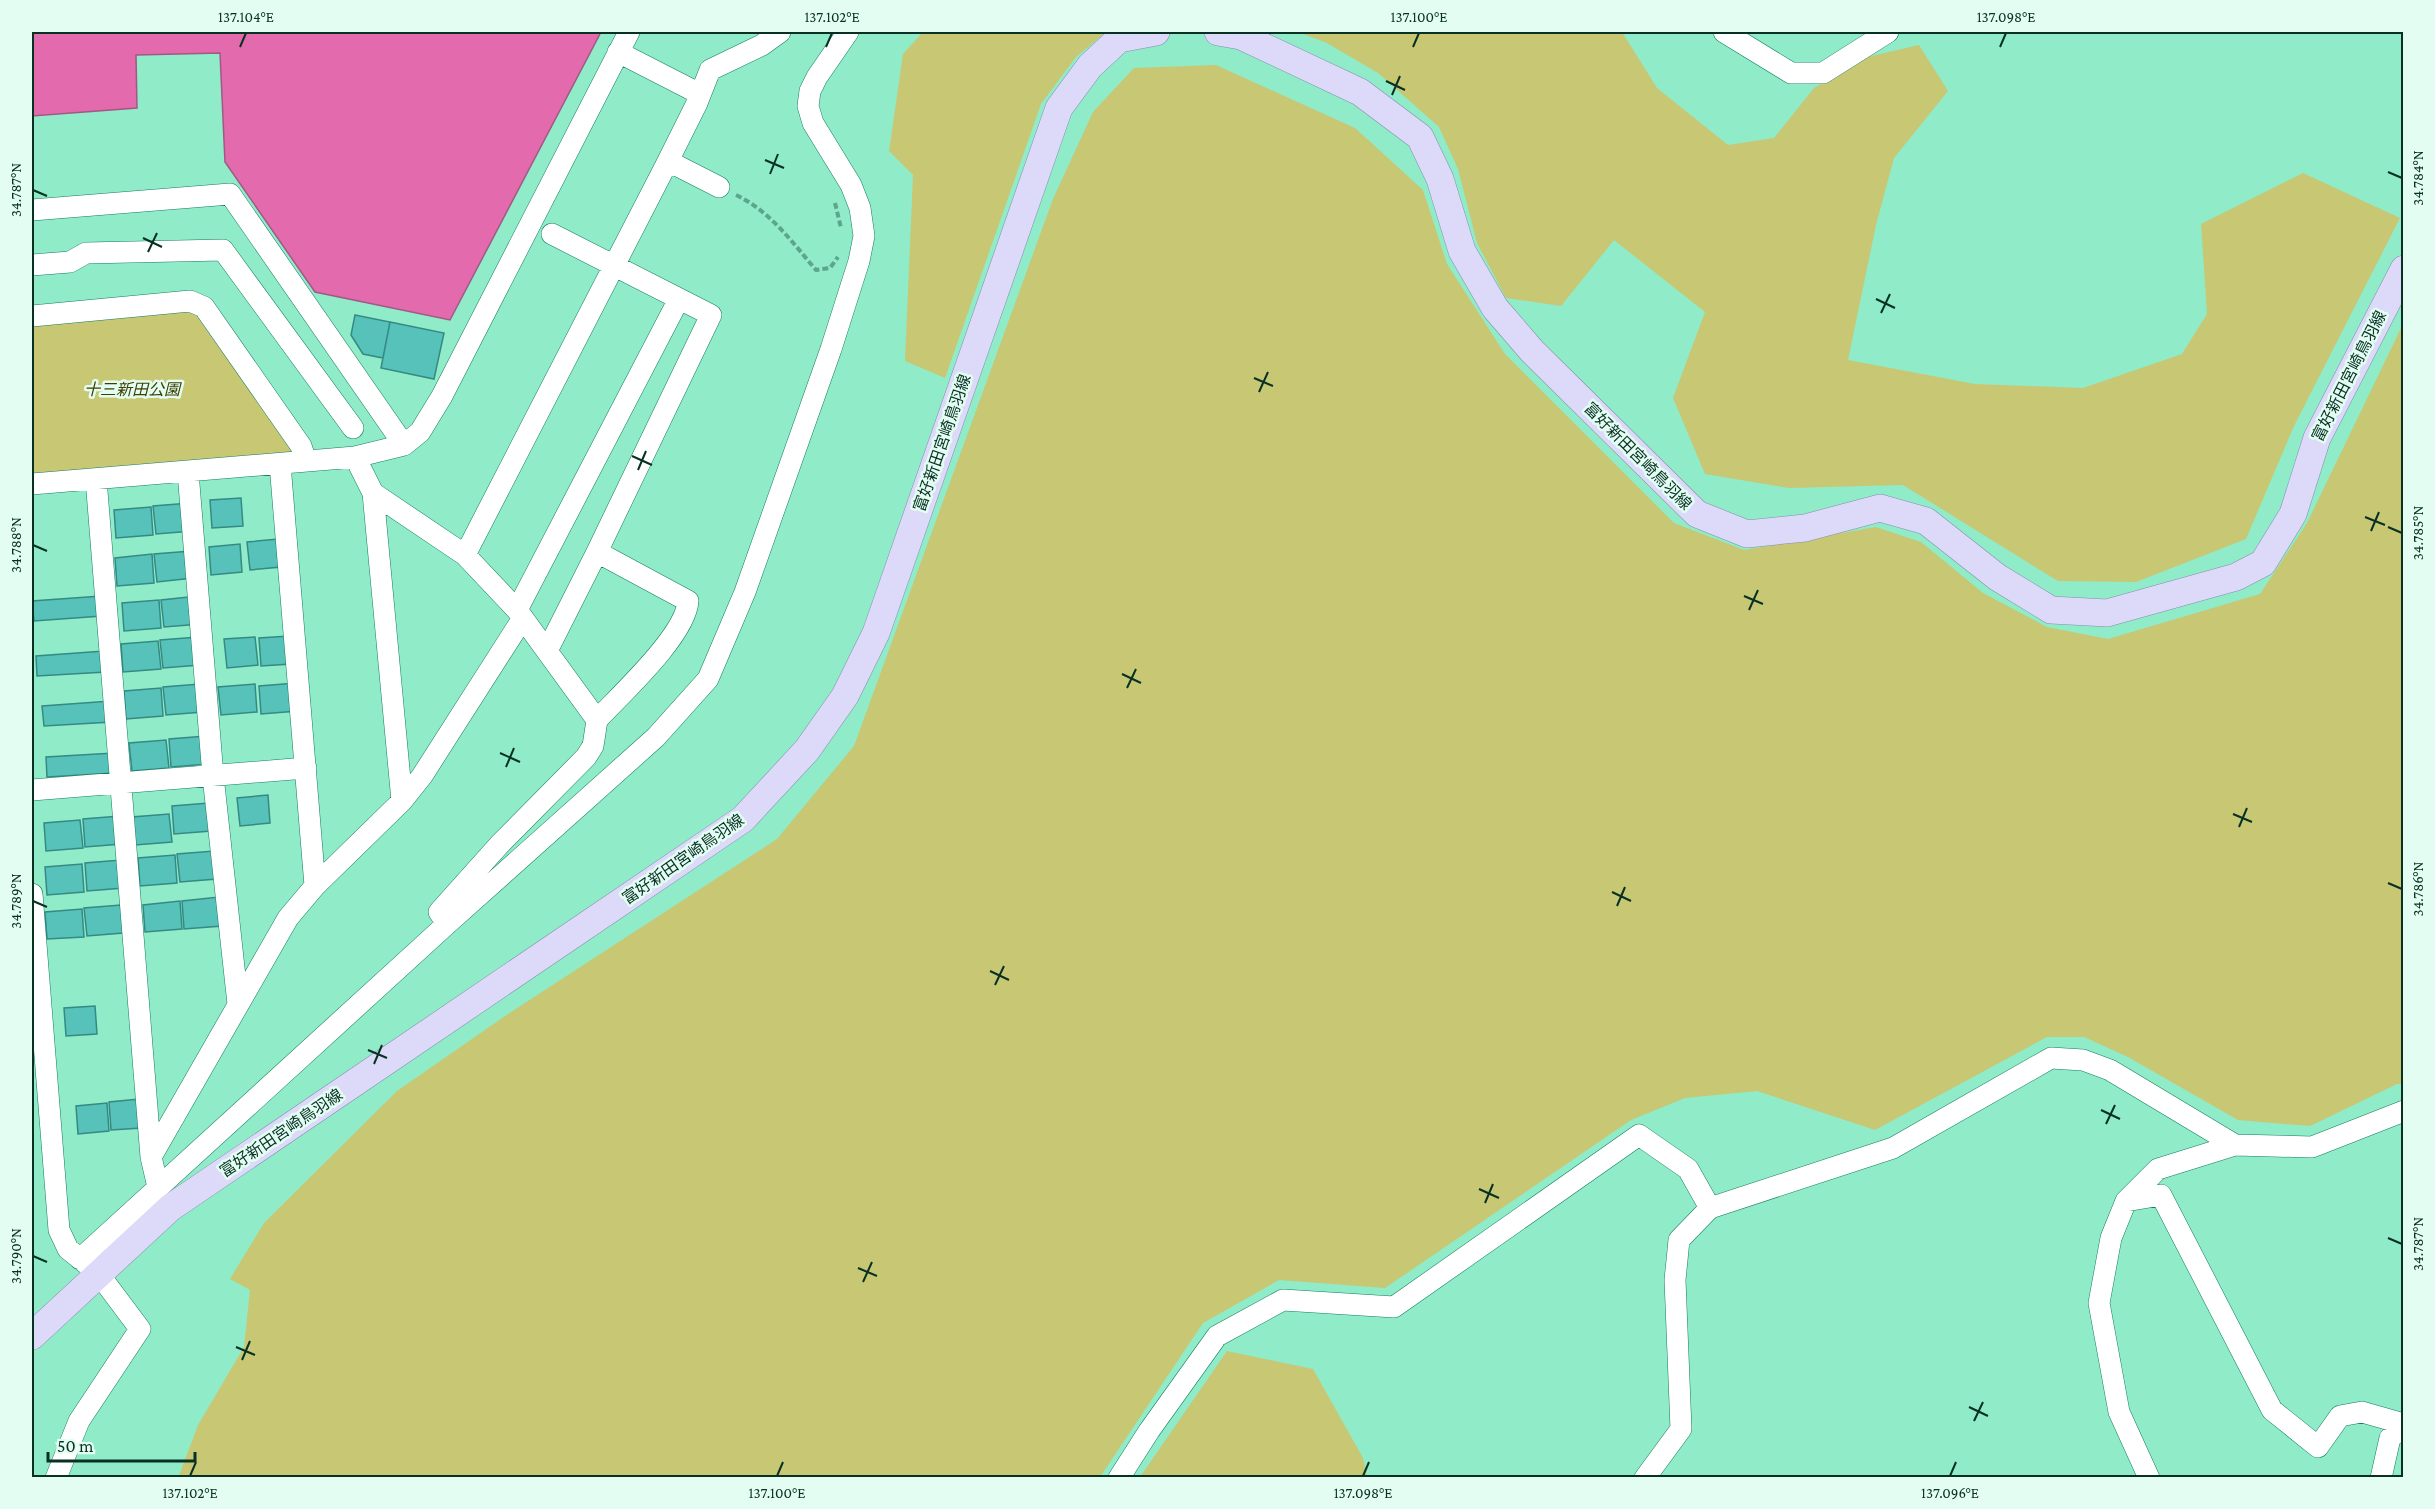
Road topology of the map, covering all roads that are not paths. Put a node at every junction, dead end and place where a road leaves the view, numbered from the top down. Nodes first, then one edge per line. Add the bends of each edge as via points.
1 (629, 32) edge
2 (780, 32) edge
3 (848, 32) edge
4 (1156, 32) edge
5 (1218, 32) edge
6 (1724, 32) edge
7 (1888, 32) edge
8 (618, 52) junction
9 (700, 94) junction
10 (668, 161) junction
11 (719, 187) road end
12 (32, 210) edge
13 (552, 234) dead end
14 (32, 265) edge
15 (613, 266) junction
16 (2403, 269) edge
17 (679, 299) junction
18 (32, 316) edge
19 (353, 428) dead end
20 (404, 445) junction
21 (355, 457) junction
22 (306, 461) junction
23 (280, 464) junction
24 (188, 472) junction
25 (96, 479) junction
26 (32, 484) edge
27 (373, 493) junction
28 (597, 552) junction
29 (465, 555) junction
30 (520, 614) junction
31 (547, 651) junction
32 (597, 720) junction
33 (306, 768) junction
34 (213, 776) junction
35 (121, 783) junction
36 (32, 790) edge
37 (402, 801) junction
38 (315, 886) junction
39 (32, 894) edge
40 (447, 924) junction
41 (238, 1004) junction
42 (2403, 1111) edge
43 (2235, 1145) junction
44 (151, 1157) junction
45 (158, 1187) junction
46 (2126, 1200) junction
47 (1710, 1208) junction
48 (89, 1266) junction
49 (32, 1336) edge
50 (2403, 1425) edge
51 (56, 1478) edge
52 (1119, 1478) edge
53 (1645, 1478) edge
54 (2149, 1478) edge
55 (2381, 1478) edge

1 - 8 street
2 - 9 street via 710,70
3 - 40 street via 817,76 808,106 813,123 860,208 864,236 854,280 745,592 708,679 656,737
4 - 48 main road, 富好新田宮崎鳥羽線 via 1119,39 1090,66 1059,108 876,633 845,696 807,750 743,819
5 - 16 main road, 富好新田宮崎鳥羽線 via 1241,36 1360,92 1420,137 1440,179 1462,251 1495,308 1532,351 1696,514 1747,534 1805,528 1880,508 1926,521 1996,577 2051,610 2106,613 2236,577 2262,563 2293,514 2317,438
6 - 7 street via 1791,73 1823,73
8 - 9 street
8 - 20 street via 442,396 420,432
9 - 10 street
10 - 11 street
10 - 15 street
12 - 20 street via 230,194
13 - 15 street
14 - 19 street via 70,262 86,253 223,250
15 - 17 street
15 - 29 street
17 - 28 street via 711,315
17 - 30 street
18 - 22 street via 190,301 204,307 301,446
20 - 21 street
21 - 22 street
21 - 27 street
22 - 23 street
23 - 24 street
23 - 33 street
24 - 25 street
24 - 34 street
25 - 26 street
25 - 35 street
27 - 29 street
27 - 37 street
28 - 31 street
28 - 32 street via 688,601 680,626 669,642
29 - 30 street
30 - 31 street
30 - 37 street via 422,776
31 - 32 street
32 - 40 street via 593,746 586,757 439,912
33 - 34 street
33 - 38 street
34 - 35 street
34 - 41 street
35 - 36 street
35 - 44 street
37 - 38 street
38 - 41 street via 288,918
39 - 48 street via 59,1230 68,1249
40 - 45 street
41 - 44 street
42 - 43 street via 2312,1147
43 - 46 street via 2158,1169
43 - 47 street via 2110,1070 2082,1060 2051,1058 1893,1148
44 - 45 street
45 - 48 street
46 - 50 street via 2161,1195 2272,1410 2318,1447 2340,1416 2362,1412
46 - 54 street via 2110,1238 2099,1303 2119,1412
47 - 52 street via 1688,1169 1639,1135 1394,1307 1283,1300 1217,1336
47 - 53 street via 1679,1240 1675,1280 1681,1429
48 - 49 main road, 富好新田宮崎鳥羽線
48 - 51 street via 140,1329 79,1421
50 - 55 street via 2390,1438

